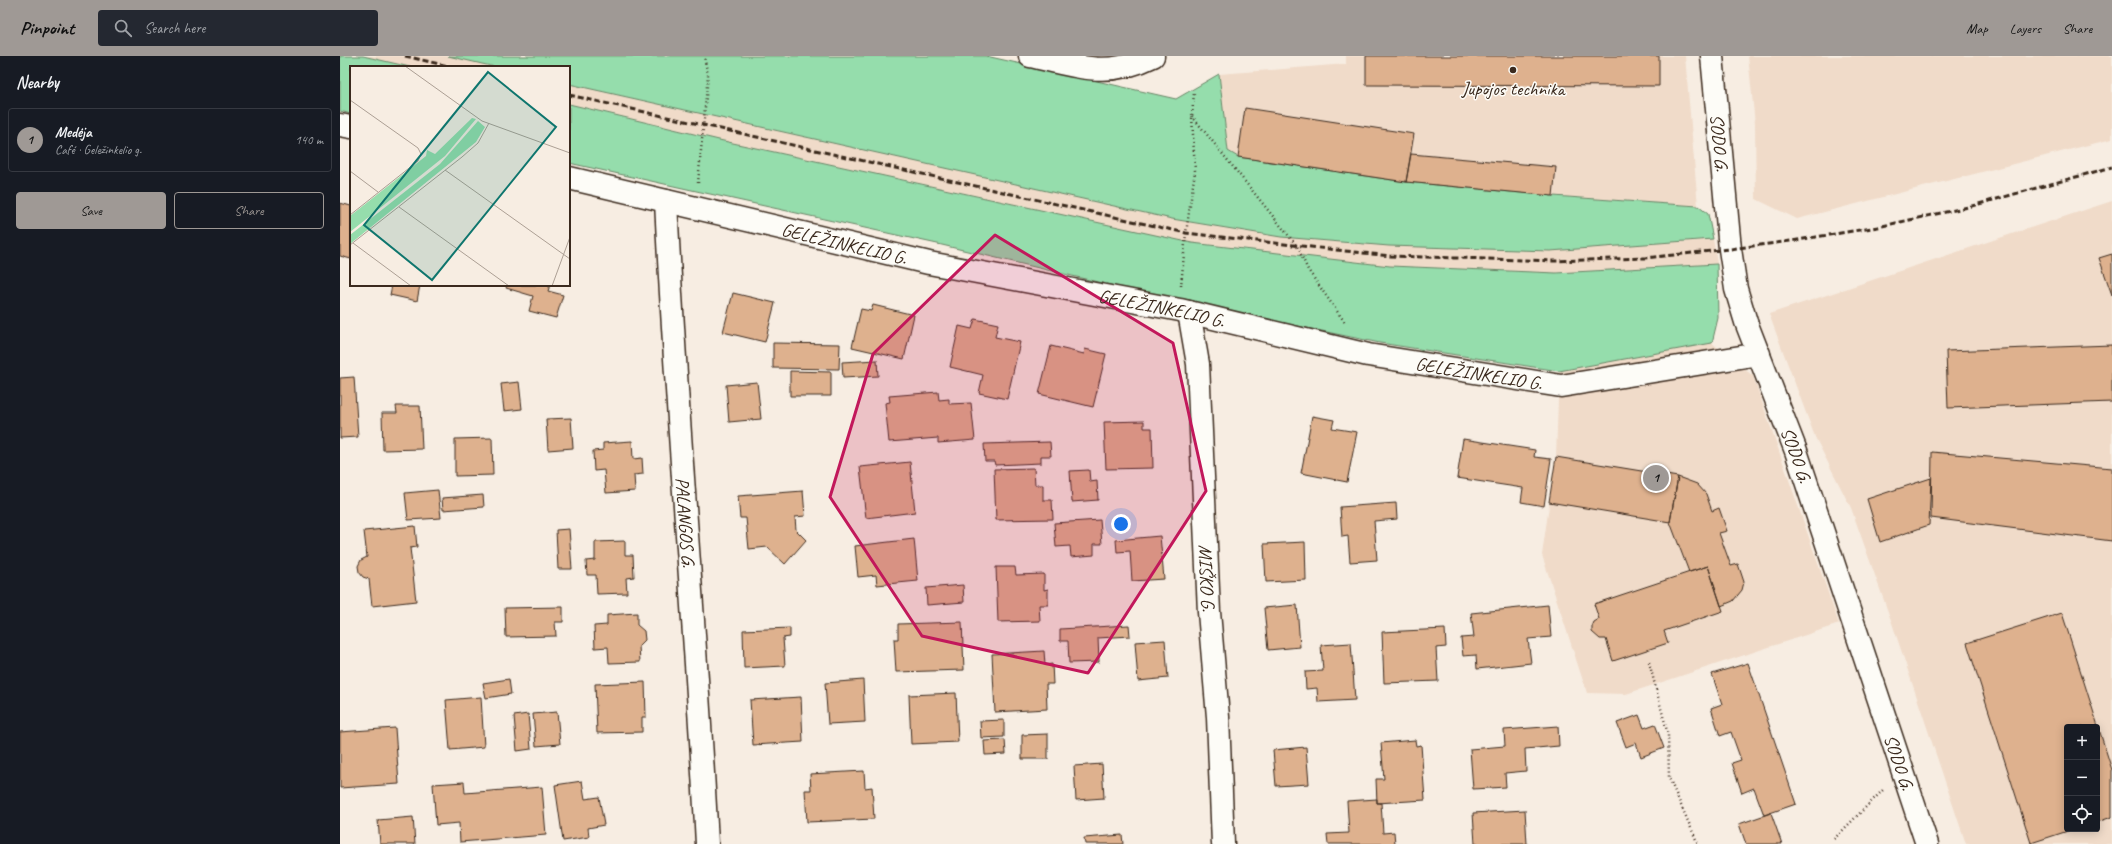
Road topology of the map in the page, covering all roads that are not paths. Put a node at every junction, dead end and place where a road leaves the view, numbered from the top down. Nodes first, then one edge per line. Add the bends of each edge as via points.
1 (1030, 56) edge
2 (1153, 56) edge
3 (1712, 56) edge
4 (340, 125) edge
5 (350, 128) edge
6 (570, 178) edge
7 (666, 201) junction
8 (1184, 311) junction
9 (1759, 354) junction
10 (707, 844) edge
11 (1223, 844) edge
12 (1927, 844) edge

1 - 2 street via 1095,70 1136,65
3 - 9 street, SODO G. via 1735,282 1746,322
4 - 5 street
6 - 7 street, GELEŽINKELIO G.
7 - 8 street, GELEŽINKELIO G. via 929,263
7 - 10 street, PALANGOS G. via 672,344
8 - 9 street, GELEŽINKELIO G. via 1368,355 1561,386
8 - 11 street, MIŠKO G. via 1198,364
9 - 12 street, SODO G. via 1796,451

